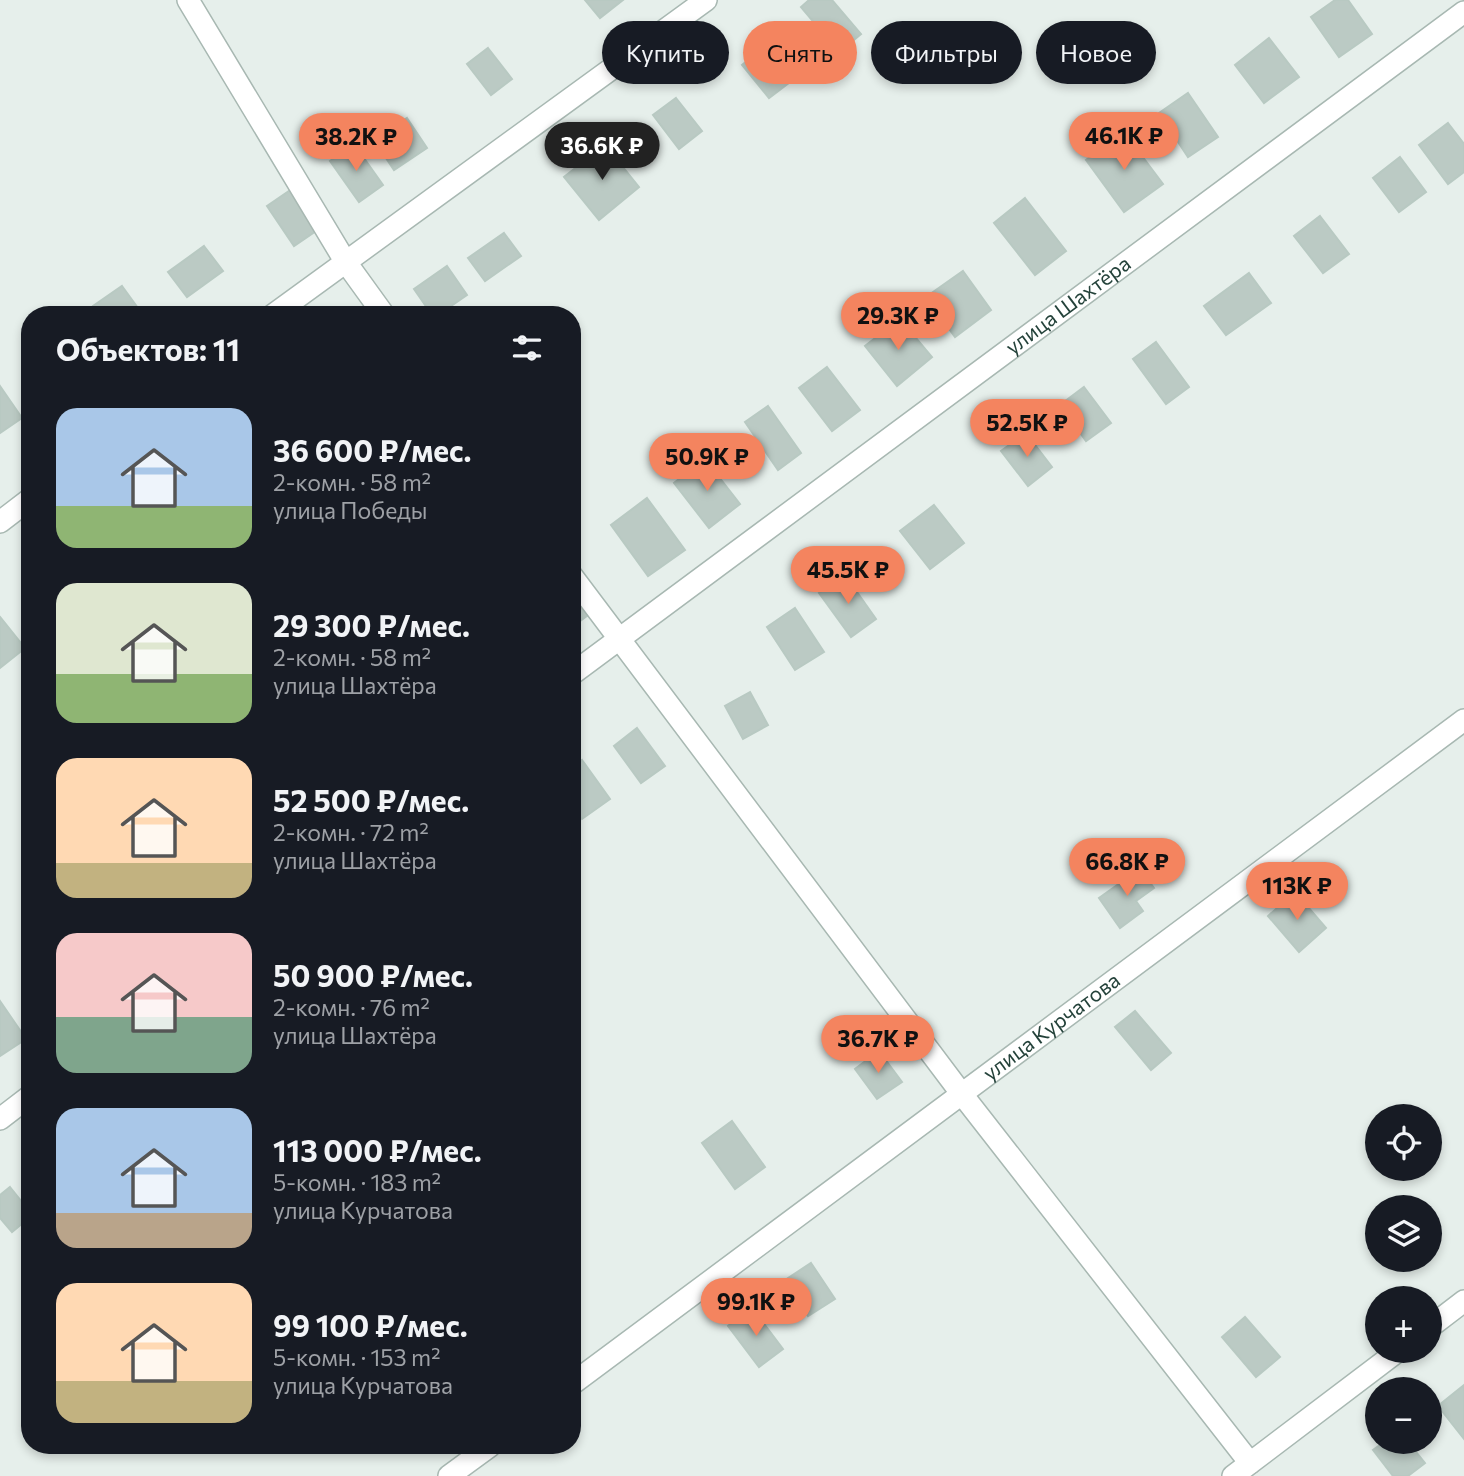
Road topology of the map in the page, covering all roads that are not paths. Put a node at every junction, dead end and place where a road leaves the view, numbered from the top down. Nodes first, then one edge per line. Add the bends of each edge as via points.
1 (188, 0) edge
2 (706, 0) edge
3 (1464, 12) edge
4 (345, 261) junction
5 (285, 306) edge
6 (378, 306) edge
7 (21, 506) edge
8 (0, 522) edge
9 (581, 588) edge
10 (618, 638) junction
11 (581, 667) edge
12 (1464, 720) edge
13 (961, 1093) junction
14 (21, 1103) edge
15 (0, 1119) edge
16 (1464, 1301) edge
17 (1442, 1318) edge
18 (1382, 1363) edge
19 (581, 1377) edge
20 (479, 1454) edge
21 (1241, 1470) edge
22 (449, 1476) edge

1 - 4 street
2 - 4 street
3 - 10 street, улица Шахтёра
4 - 5 street
4 - 6 street
7 - 8 street
9 - 10 street
10 - 11 street, улица Шахтёра
10 - 13 street
12 - 13 street, улица Курчатова
13 - 19 street, улица Курчатова
13 - 21 street
14 - 15 street
16 - 17 street
18 - 21 street
20 - 22 street

